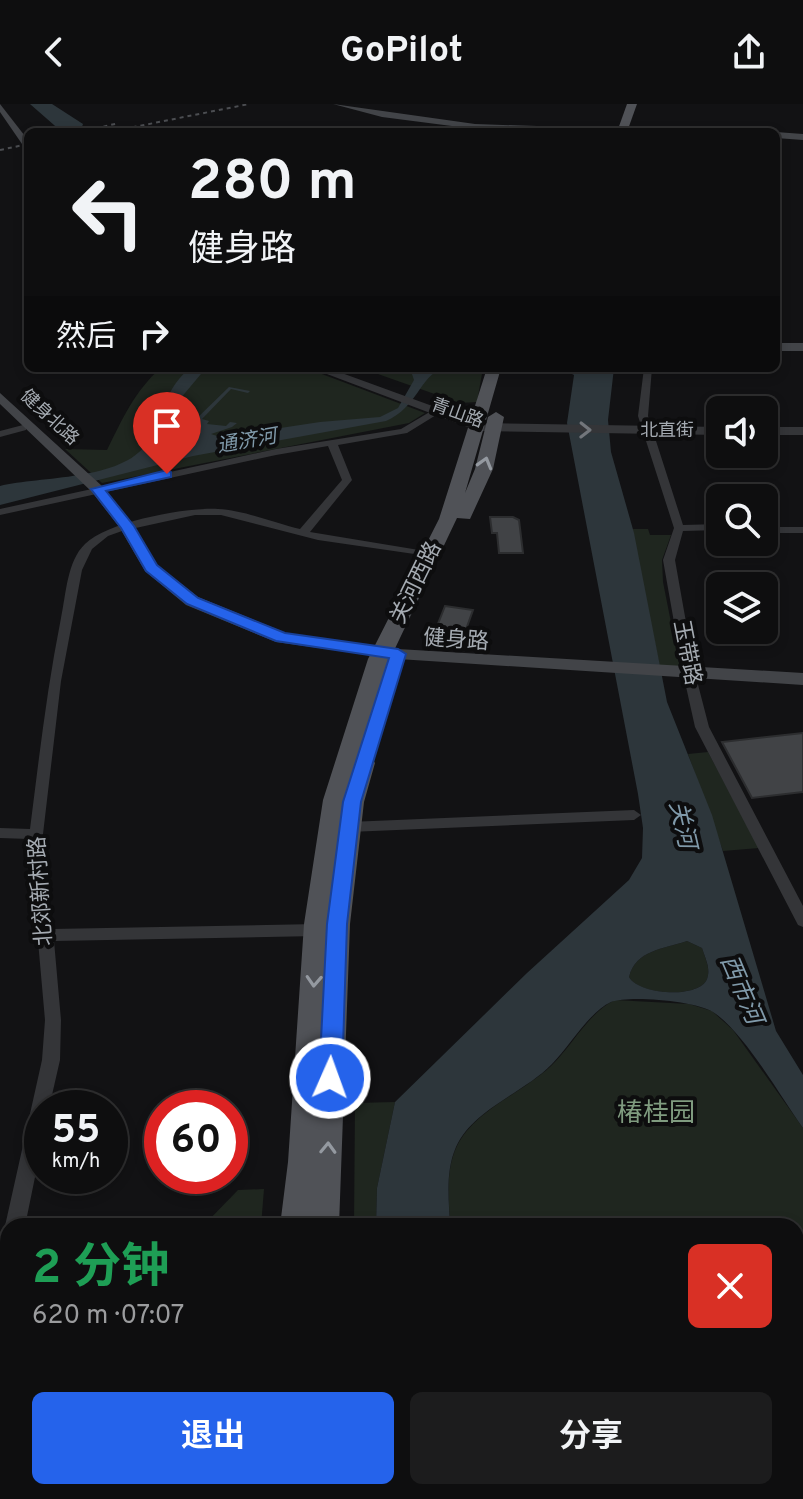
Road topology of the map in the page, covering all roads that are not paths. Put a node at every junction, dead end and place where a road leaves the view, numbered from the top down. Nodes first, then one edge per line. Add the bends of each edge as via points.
1 (326, 104) edge
2 (337, 104) edge
3 (632, 104) edge
4 (639, 104) edge
5 (2, 105) edge
6 (496, 128) edge
7 (546, 128) edge
8 (629, 128) edge
9 (630, 128) edge
10 (24, 135) edge
11 (780, 136) edge
12 (803, 137) edge
13 (780, 347) edge
14 (803, 347) edge
15 (329, 372) edge
16 (344, 372) edge
17 (493, 372) edge
18 (506, 372) edge
19 (648, 372) edge
20 (0, 397) edge
21 (402, 397) junction
22 (420, 403) junction
23 (0, 407) edge
24 (436, 412) junction
25 (484, 426) junction
26 (23, 428) junction
27 (646, 431) junction
28 (706, 431) edge
29 (778, 431) edge
30 (803, 431) edge
31 (0, 434) edge
32 (332, 443) junction
33 (68, 465) junction
34 (93, 490) junction
35 (0, 512) edge
36 (123, 527) junction
37 (706, 527) edge
38 (679, 528) junction
39 (778, 530) edge
40 (803, 530) edge
41 (303, 533) junction
42 (431, 555) junction
43 (389, 656) junction
44 (686, 676) junction
45 (803, 679) edge
46 (803, 687) edge
47 (634, 815) dead end
48 (349, 827) junction
49 (0, 833) edge
50 (36, 834) junction
51 (803, 921) edge
52 (317, 930) junction
53 (44, 935) junction
54 (17, 1218) edge
55 (297, 1218) edge
56 (323, 1218) edge

1 - 6 main road via 372,116
2 - 7 main road via 464,125
3 - 8 main road
4 - 9 main road
5 - 10 main road
11 - 12 main road
13 - 14 main road
15 - 21 street, 青山路
16 - 21 street, 青山路
17 - 25 main road, 关河西路
18 - 25 main road, 关河西路
19 - 27 street
20 - 33 main road, 健身北路
21 - 22 street, 青山路
22 - 24 street, 青山路
22 - 25 street, 青山路
23 - 26 main road, 健身北路
24 - 25 street, 青山路
24 - 32 street via 404,431
25 -> 27 street, 北直街
25 - 42 main road, 关河西路
43 -> 25 main road, 关河西路 via 452,544 484,469
26 - 31 street
26 - 33 main road, 健身北路
27 - 28 street, 北直街
27 - 38 street
29 - 30 street
32 - 34 street
32 - 41 street via 347,480
33 - 34 main road, 健身路
34 - 35 street
34 - 36 main road, 健身路
36 - 41 street via 221,512
36 - 43 main road, 健身路 via 151,568 192,601 282,638
36 - 50 street, 北郊新村路 via 87,547 76,570 55,681
37 - 38 street
38 - 44 street, 玉带路 via 669,560
39 - 40 street
41 - 42 street
42 - 43 main road, 关河西路
43 - 44 main road, 健身路
43 - 48 main road, 关河西路
43 - 52 main road, 关河西路 via 335,800
44 - 45 main road
44 - 46 main road
44 - 51 street, 玉带路 via 702,727
47 - 48 street
56 -> 48 main road, 关河西路 via 337,924
49 - 50 street
50 - 53 street, 北郊新村路
52 - 53 street
52 -> 55 main road, 关河西路
53 - 54 street, 北郊新村路 via 53,1020 51,1060

